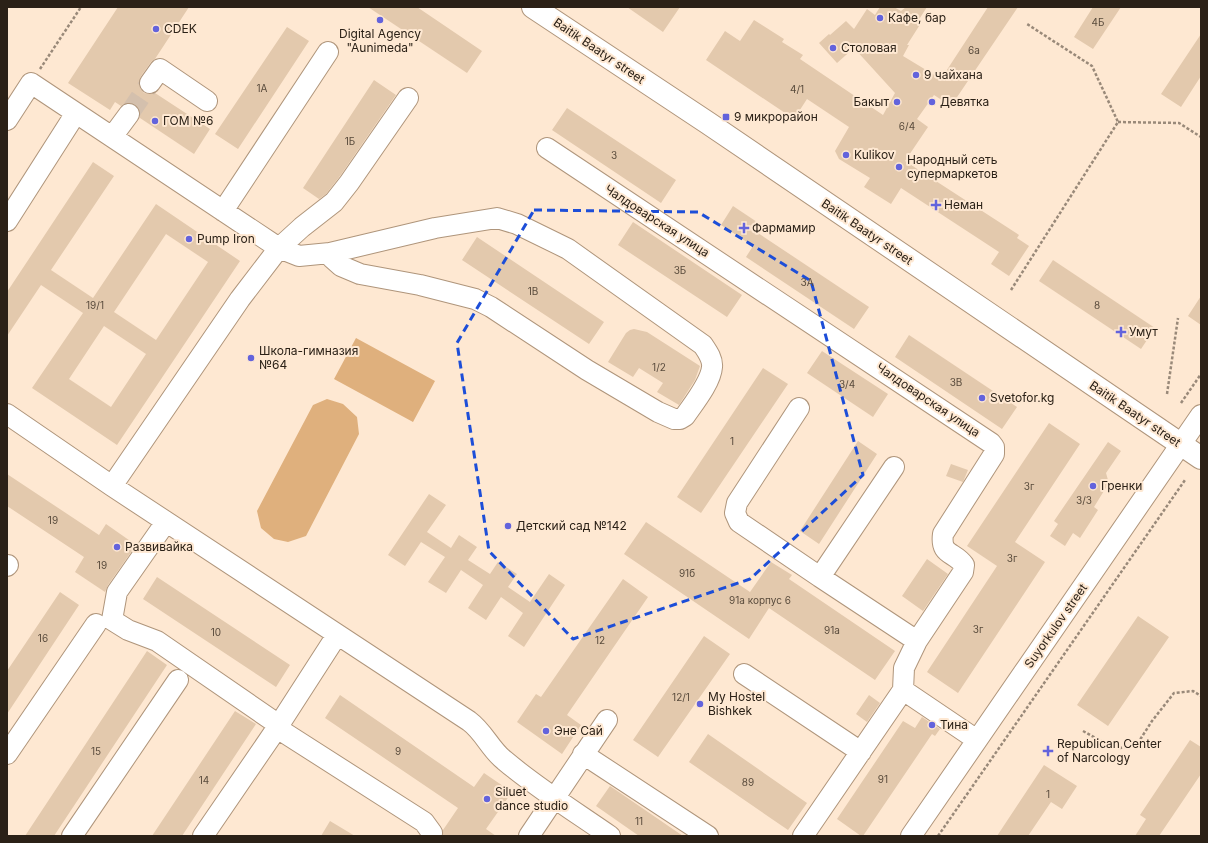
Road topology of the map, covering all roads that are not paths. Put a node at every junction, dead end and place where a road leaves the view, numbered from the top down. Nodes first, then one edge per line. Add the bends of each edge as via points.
1 (533, 7) edge
2 (328, 52) dead end
3 (150, 83) tunnel mouth
4 (408, 98) dead end
5 (207, 101) dead end
6 (76, 113) junction
7 (129, 114) tunnel mouth
8 (7, 120) edge
9 (112, 137) junction
10 (547, 148) dead end
11 (222, 211) junction
12 (7, 221) edge
13 (279, 248) junction
14 (330, 253) junction
15 (799, 408) dead end
16 (7, 414) edge
17 (1201, 415) edge
18 (1181, 445) junction
19 (1201, 458) edge
20 (894, 466) dead end
21 (112, 486) junction
22 (166, 522) junction
23 (820, 577) junction
24 (96, 624) dead end
25 (337, 635) junction
26 (917, 641) junction
27 (744, 674) dead end
28 (178, 680) dead end
29 (903, 690) junction
30 (607, 720) dead end
31 (278, 727) junction
32 (977, 740) junction
33 (861, 752) junction
34 (7, 754) edge
35 (583, 754) junction
36 (554, 797) junction
37 (72, 836) edge
38 (203, 836) edge
39 (431, 836) edge
40 (529, 836) edge
41 (610, 836) edge
42 (708, 836) edge
43 (803, 836) edge
44 (911, 836) edge

1 - 18 main road, Baitik Baatyr street
2 - 11 street
3 - 5 street via 160,69
4 - 13 street via 350,183 334,202
6 - 8 street via 31,83
6 - 9 street
6 - 12 street
7 - 9 street
9 - 11 street
10 - 26 street, Чалдоварская улица via 991,443 994,454 943,534 942,543 947,551 964,565 963,572
11 - 13 street
13 - 14 street via 298,256
13 - 21 street via 240,299
14 - 14 street via 435,228 497,218 517,224 568,249 702,345 712,360 709,378 686,416 674,419 587,370 475,299 360,274 341,266
15 - 23 street via 737,502 735,513 739,522
16 - 21 street
17 - 18 street, Suyorkulov street
18 - 19 main road, Baitik Baatyr street
18 - 32 street, Suyorkulov street
20 - 23 street
21 - 22 street
22 - 25 street
22 - 31 street via 117,592 112,620 128,630 157,641
23 - 26 street
24 - 34 street
25 - 31 street
25 - 36 street via 478,727 496,753
26 - 29 street, Чалдоварская улица via 904,668
27 - 33 street
28 - 37 street
29 - 32 street
29 - 33 street
30 - 35 street
31 - 38 street
31 - 39 street via 424,822 432,833
32 - 44 street, Suyorkulov street
33 - 43 street
35 - 36 street
35 - 42 street
36 - 40 street
36 - 41 street

